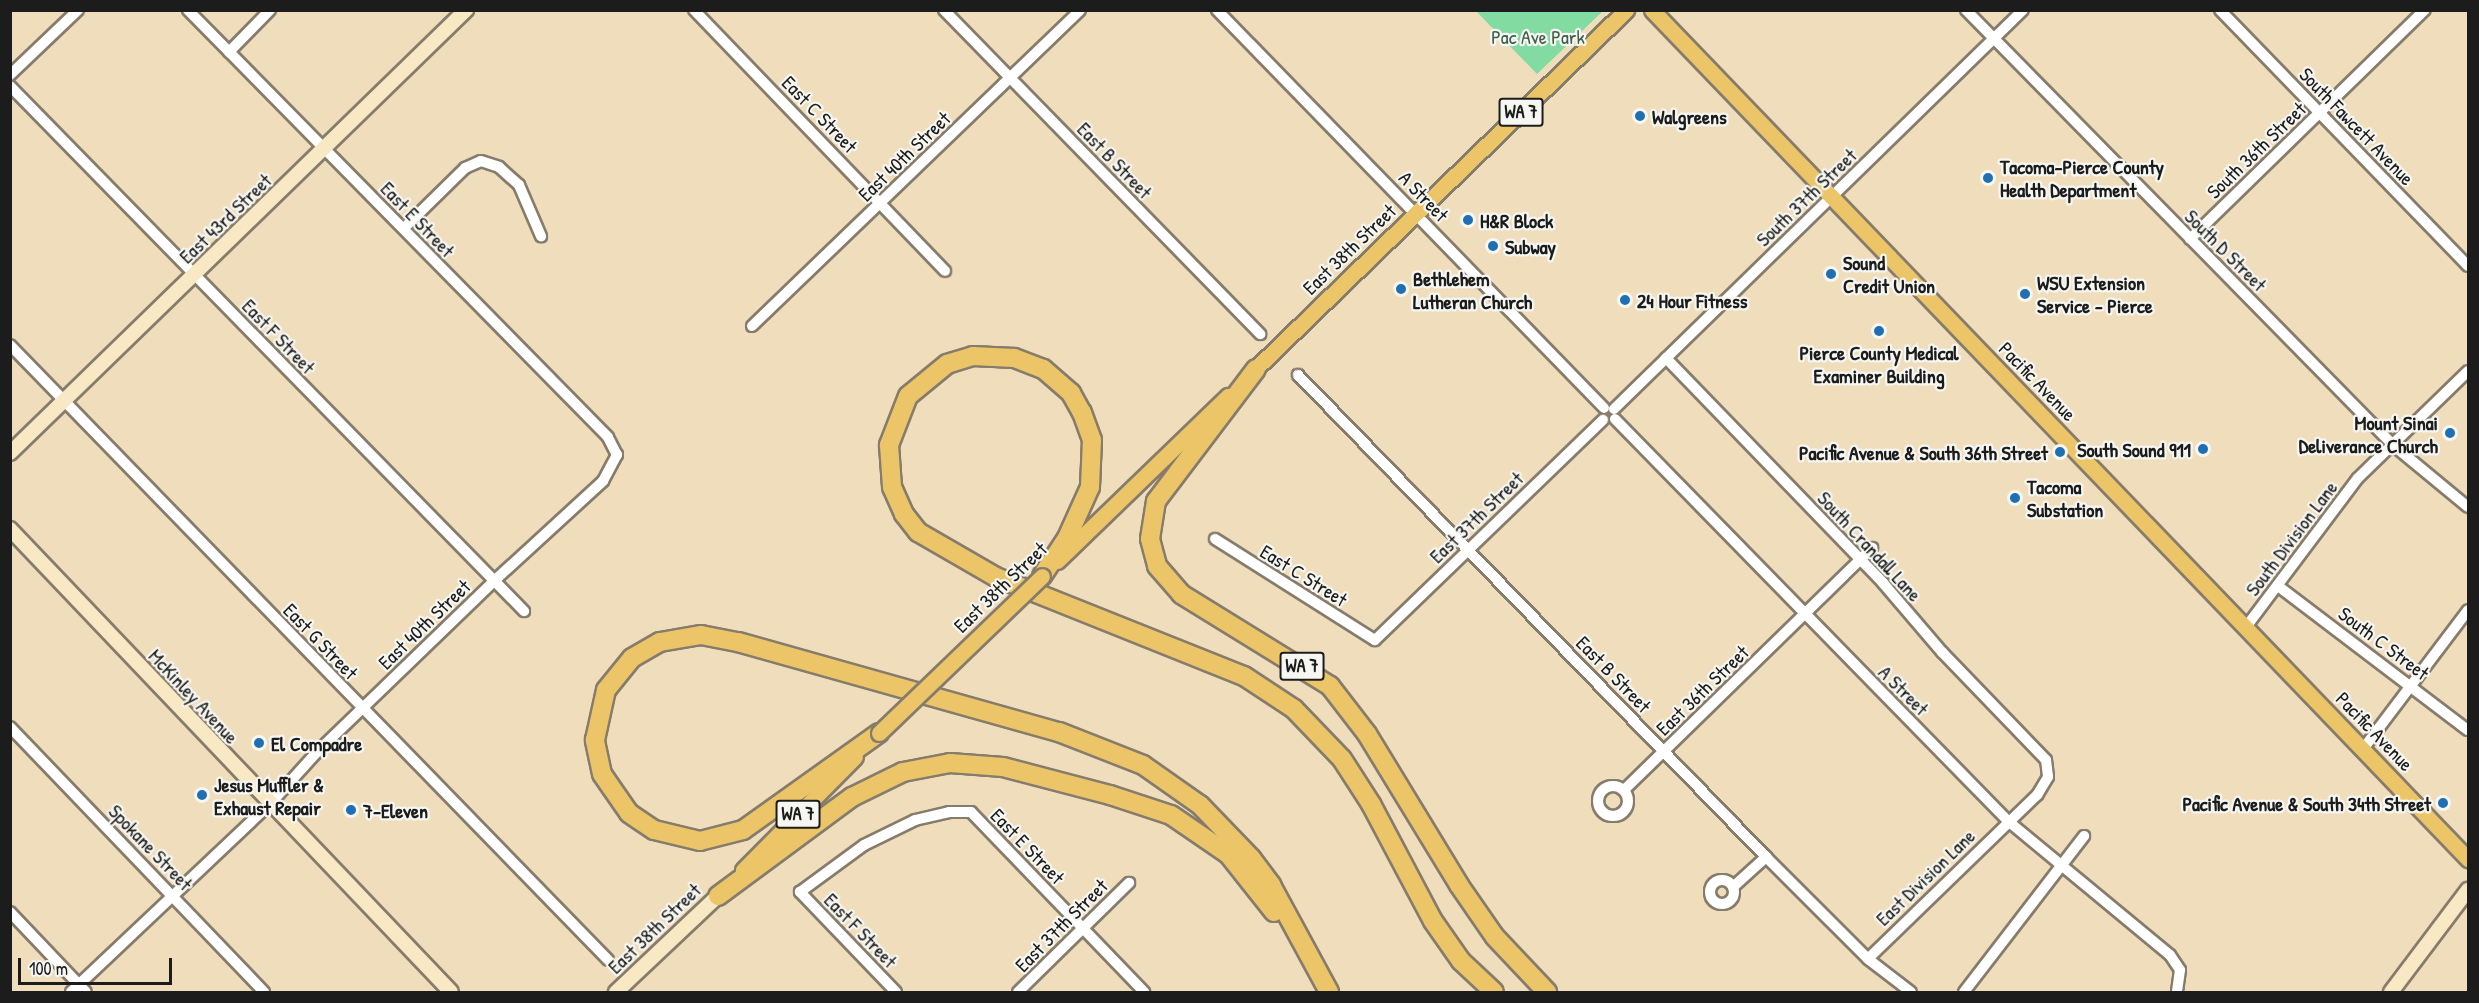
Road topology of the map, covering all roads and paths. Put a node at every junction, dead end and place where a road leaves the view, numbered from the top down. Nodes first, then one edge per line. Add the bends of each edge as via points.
1 (78, 10) edge
2 (188, 10) edge
3 (270, 10) edge
4 (466, 10) edge
5 (694, 10) edge
6 (944, 10) edge
7 (1080, 10) edge
8 (1217, 10) edge
9 (1626, 10) edge
10 (1652, 10) edge
11 (1966, 10) edge
12 (2023, 10) edge
13 (2220, 10) edge
14 (2425, 10) edge
15 (1994, 39) junction
16 (229, 52) junction
17 (10, 75) edge
18 (1010, 78) junction
19 (10, 86) edge
20 (2320, 113) junction
21 (324, 149) junction
22 (1832, 197) junction
23 (881, 203) junction
24 (1415, 213) junction
25 (404, 228) junction
26 (541, 236) dead end
27 (2190, 239) junction
28 (2469, 266) edge
29 (945, 271) dead end
30 (195, 276) junction
31 (752, 326) dead end
32 (1260, 334) dead end
33 (10, 345) edge
34 (1666, 358) junction
35 (1256, 369) junction
36 (2469, 371) edge
37 (1298, 375) dead end
38 (65, 401) junction
39 (1611, 412) junction
40 (2393, 445) junction
41 (10, 453) edge
42 (617, 455) joint
43 (2469, 507) edge
44 (10, 529) edge
45 (1215, 539) dead end
46 (1872, 548) dead end
47 (1468, 550) junction
48 (1861, 560) junction
49 (1042, 576) junction
50 (494, 581) junction
51 (2278, 586) junction
52 (2469, 610) edge
53 (524, 611) dead end
54 (1804, 614) junction
55 (2246, 627) junction
56 (1375, 640) joint
57 (2410, 686) junction
58 (362, 709) junction
59 (10, 727) edge
60 (2469, 730) edge
61 (879, 733) junction
62 (2363, 749) junction
63 (1664, 752) junction
64 (1624, 790) dead end
65 (270, 804) junction
66 (2008, 821) junction
67 (2084, 836) dead end
68 (1766, 857) junction
69 (2469, 859) edge
70 (2062, 865) junction
71 (1129, 883) dead end
72 (1733, 887) dead end
73 (2469, 890) edge
74 (800, 892) joint
75 (172, 896) junction
76 (718, 896) junction
77 (10, 912) edge
78 (1082, 930) junction
79 (1868, 959) junction
80 (608, 960) dead end
81 (79, 990) edge
82 (264, 993) edge
83 (451, 993) edge
84 (616, 993) edge
85 (896, 993) edge
86 (1018, 993) edge
87 (1144, 993) edge
88 (1328, 993) edge
89 (1494, 993) edge
90 (1547, 993) edge
91 (1911, 993) edge
92 (1964, 993) edge
93 (2177, 993) edge
94 (2391, 993) edge

1 - 17 street
2 - 16 street, East E Street
3 - 16 street
4 - 21 main road, East 43rd Street
5 - 23 street, East C Street
6 - 18 street, East B Street
7 - 18 street, East 40th Street
8 - 24 street, A Street
9 - 24 main road, WA 7
10 - 22 main road, Pacific Avenue
11 - 15 street, South D Street
12 - 15 street, South 37th Street
13 - 20 street, South Fawcett Avenue
14 - 20 street, South 36th Street
15 - 22 street, South 37th Street
15 - 27 street, South D Street
16 - 21 street, East E Street
18 - 23 street, East 40th Street
18 - 32 street, East B Street
19 - 30 street, East F Street
20 - 27 street, South 36th Street
20 - 28 street, South Fawcett Avenue
21 - 25 street, East E Street
21 - 30 main road, East 43rd Street
22 - 34 street, South 37th Street
22 - 55 main road, Pacific Avenue
23 - 29 street, East C Street
23 - 31 street, East 40th Street
24 - 35 main road, East 38th Street / WA 7
24 - 39 street, A Street
25 - 26 street via 465,168 481,160 500,167 519,185
25 - 42 street, East E Street via 608,437
27 - 40 street, South D Street
30 - 38 main road, East 43rd Street
30 - 50 street, East F Street
33 - 38 street, East G Street
34 - 39 street, South 37th Street
34 - 48 street, South Crandall Lane
35 - 49 main road, East 38th Street / WA 7
35 - 90 highway, WA 7 via 1156,501 1150,539 1157,566 1180,594 1330,686 1368,734 1489,928
36 - 40 street, South Division Lane
37 - 47 street, East B Street
38 - 41 main road, East 43rd Street
38 - 58 street, East G Street
39 - 47 street, East 37th Street
39 - 54 street, A Street
40 - 43 street, South D Street
40 - 51 street, South Division Lane via 2358,478
42 - 50 street, East 40th Street via 603,481
44 - 65 main road, McKinley Avenue
45 - 56 street, East C Street
46 - 48 street
47 - 56 street, East 37th Street
47 - 63 street, East B Street
48 - 54 street
48 - 66 street, South Crandall Lane via 2046,760 2048,777 2042,789
49 - 61 main road, East 38th Street / WA 7, bridge
49 - 89 highway via 1066,538 1090,487 1092,440 1082,413 1071,393 1043,369 1014,358 973,356 947,364 908,396 889,445 892,487 904,514 918,532 996,577 1244,676 1294,710 1342,759 1371,804 1433,921 1461,961
50 - 53 street, East F Street
50 - 58 street, East 40th Street
51 - 55 street, South Division Lane
51 - 57 street, South C Street
52 - 57 street
54 - 63 street, East 36th Street
54 - 66 street, A Street
55 - 62 main road, Pacific Avenue
57 - 60 street, South C Street
57 - 62 street
58 - 65 street, East 40th Street
58 - 80 street, East G Street
59 - 75 street, Spokane Street
61 - 76 main road, East 38th Street / WA 7
61 - 88 highway via 743,830 700,841 654,830 629,813 602,774 595,740 606,690 632,658 660,642 701,635 1059,732 1143,765 1200,805 1251,858 1270,885
62 - 69 main road, Pacific Avenue
63 - 64 street, East 36th Street
63 - 68 street, East B Street
65 - 75 street, East 40th Street
65 - 83 main road, McKinley Avenue
66 - 70 street, A Street
66 - 79 street, East Division Lane
67 - 70 street
68 - 72 street
68 - 79 street, East B Street
70 - 92 street
70 - 93 street, A Street via 2165,950 2180,970
71 - 78 street, East 37th Street
73 - 94 main road
74 - 78 street, East E Street via 864,845 899,827 933,814 971,812
74 - 85 street, East F Street
75 - 81 street, East 40th Street
75 - 82 street, Spokane Street
76 - 84 main road, East 38th Street
76 - 88 highway via 832,810 877,784 927,765 1003,767 1148,806 1202,833 1248,875
77 - 81 street
78 - 86 street, East 37th Street
78 - 87 street, East E Street
79 - 91 street, East B Street

